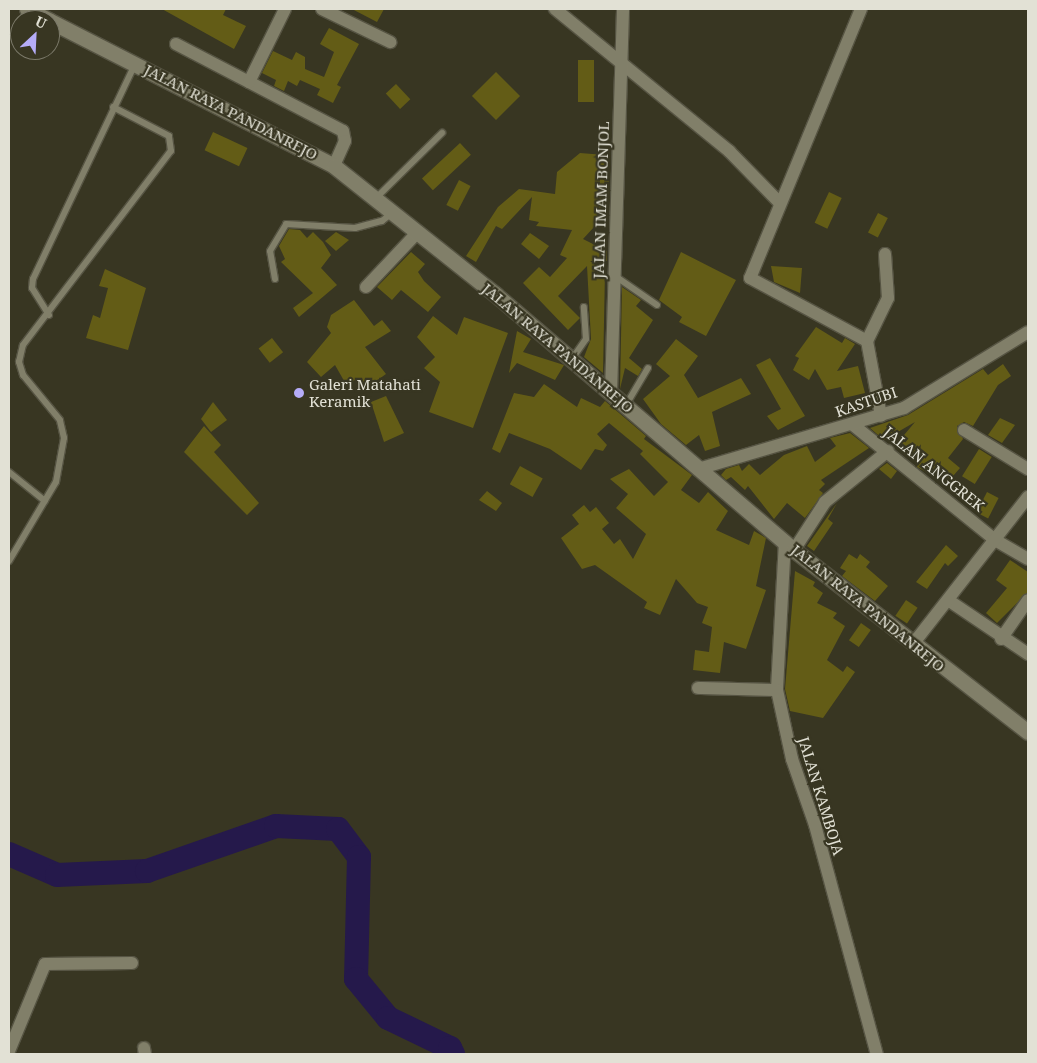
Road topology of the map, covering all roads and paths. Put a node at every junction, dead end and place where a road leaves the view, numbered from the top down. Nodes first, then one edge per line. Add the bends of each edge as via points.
1 (285, 9) edge
2 (322, 9) edge
3 (555, 9) edge
4 (623, 9) edge
5 (861, 9) edge
6 (60, 25) edge
7 (390, 42) dead end
8 (176, 44) dead end
9 (136, 62) junction
10 (621, 62) junction
11 (249, 82) junction
12 (113, 107) junction
13 (442, 133) dead end
14 (334, 166) junction
15 (376, 198) junction
16 (779, 202) junction
17 (393, 212) junction
18 (416, 233) junction
19 (885, 254) dead end
20 (615, 275) junction
21 (276, 279) dead end
22 (366, 287) dead end
23 (658, 305) dead end
24 (584, 307) dead end
25 (49, 315) junction
26 (1028, 332) edge
27 (867, 340) junction
28 (572, 359) junction
29 (648, 368) dead end
30 (610, 392) junction
31 (626, 405) junction
32 (881, 416) junction
33 (852, 424) junction
34 (964, 430) dead end
35 (888, 451) junction
36 (698, 469) junction
37 (1028, 469) edge
38 (9, 472) edge
39 (1028, 497) edge
40 (45, 500) junction
41 (995, 540) junction
42 (789, 545) junction
43 (1028, 559) edge
44 (9, 561) edge
45 (948, 600) junction
46 (1028, 600) edge
47 (1002, 639) junction
48 (913, 644) junction
49 (1028, 654) edge
50 (698, 688) dead end
51 (777, 690) junction
52 (1028, 732) edge
53 (132, 963) dead end
54 (9, 1051) edge
55 (877, 1054) edge

1 - 11 street
2 - 7 street
3 - 10 street
4 - 10 street, JALAN IMAM BONJOL
5 - 16 street
6 - 9 main road, JALAN RAYA PANDANREJO
8 - 11 street
9 - 12 lane
9 - 14 main road, JALAN RAYA PANDANREJO
10 - 16 street via 729,151
10 - 20 street, JALAN IMAM BONJOL
11 - 14 street via 343,131 345,141
12 - 25 lane via 33,279 32,288
12 - 25 lane via 169,136 171,151
13 - 15 lane
14 - 15 main road, JALAN RAYA PANDANREJO
15 - 17 main road, JALAN RAYA PANDANREJO
16 - 27 street via 750,278
17 - 18 main road, JALAN RAYA PANDANREJO
17 - 21 lane via 368,226 286,224 270,251
18 - 22 street
18 - 28 main road, JALAN RAYA PANDANREJO
19 - 27 street via 888,298
20 - 23 lane
20 - 30 street, JALAN IMAM BONJOL
24 - 28 lane via 586,339
25 - 40 lane via 23,345 19,362 29,386 60,420 63,430 62,468
26 - 32 street, KASTUBI via 961,376
27 - 32 street
28 - 30 main road, JALAN RAYA PANDANREJO
29 - 31 lane
30 - 31 main road, JALAN RAYA PANDANREJO
31 - 36 main road, JALAN RAYA PANDANREJO
32 - 33 street, KASTUBI
33 - 35 street, JALAN ANGGREK
33 - 36 street, KASTUBI
34 - 37 street
35 - 41 street, JALAN ANGGREK
35 - 42 street via 825,502
36 - 42 main road, JALAN RAYA PANDANREJO
38 - 40 lane
39 - 41 street
40 - 44 lane
41 - 43 street, JALAN ANGGREK
41 - 45 street
42 - 48 main road, JALAN RAYA PANDANREJO
42 - 51 street, JALAN KAMBOJA
45 - 47 street
45 - 48 street
46 - 47 street
47 - 49 street
48 - 52 main road, JALAN RAYA PANDANREJO
50 - 51 street
51 - 55 street, JALAN KAMBOJA via 792,759 815,825
53 - 54 street via 45,964

